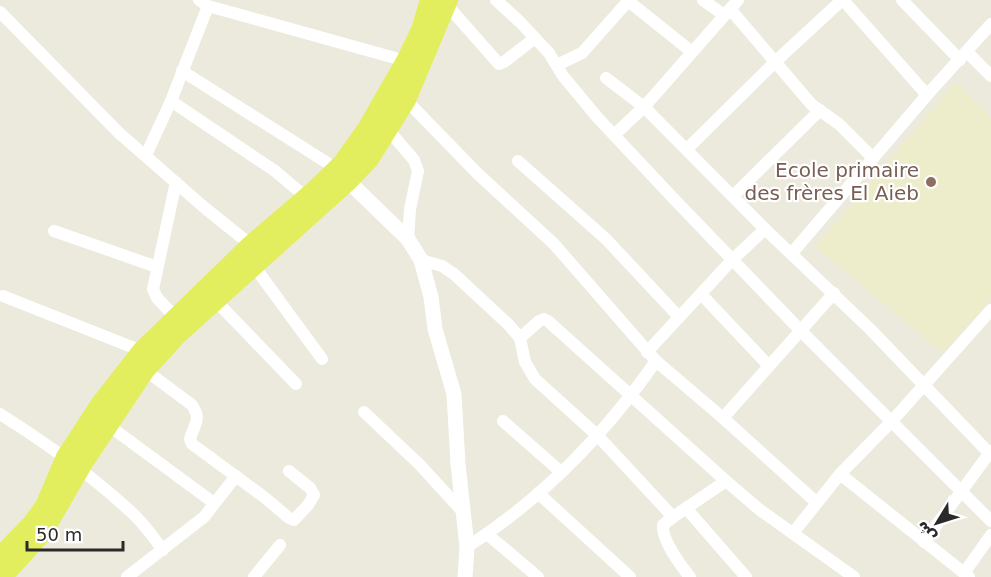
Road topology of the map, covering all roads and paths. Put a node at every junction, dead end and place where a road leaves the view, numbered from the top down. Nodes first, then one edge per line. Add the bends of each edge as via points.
1 (496, 0) edge
2 (628, 0) edge
3 (703, 0) edge
4 (842, 0) edge
5 (902, 0) edge
6 (442, 2) edge
7 (204, 3) edge
8 (730, 8) edge
9 (0, 12) edge
10 (991, 24) edge
11 (535, 38) junction
12 (692, 52) junction
13 (963, 56) junction
14 (406, 61) junction
15 (776, 61) junction
16 (557, 65) junction
17 (182, 71) junction
18 (991, 76) edge
19 (606, 78) dead end
20 (927, 95) junction
21 (406, 100) junction
22 (171, 101) junction
23 (644, 107) junction
24 (820, 110) junction
25 (382, 122) junction
26 (614, 135) junction
27 (687, 149) junction
28 (146, 155) junction
29 (873, 158) junction
30 (518, 161) dead end
31 (343, 175) junction
32 (176, 182) junction
33 (733, 196) junction
34 (307, 198) junction
35 (765, 229) junction
36 (54, 231) dead end
37 (408, 239) junction
38 (251, 245) junction
39 (792, 252) junction
40 (421, 260) junction
41 (732, 260) junction
42 (254, 266) junction
43 (158, 267) junction
44 (834, 293) junction
45 (701, 294) junction
46 (3, 296) dead end
47 (216, 300) junction
48 (991, 310) edge
49 (679, 317) junction
50 (176, 318) junction
51 (800, 330) junction
52 (520, 338) junction
53 (647, 352) junction
54 (322, 359) dead end
55 (143, 361) junction
56 (656, 362) junction
57 (768, 365) junction
58 (296, 384) dead end
59 (923, 385) junction
60 (632, 396) junction
61 (364, 412) dead end
62 (0, 414) edge
63 (723, 417) junction
64 (503, 421) dead end
65 (892, 421) junction
66 (108, 424) junction
67 (598, 436) junction
68 (990, 453) edge
69 (73, 463) junction
70 (290, 471) dead end
71 (561, 472) junction
72 (840, 474) junction
73 (236, 476) junction
74 (726, 481) junction
75 (538, 493) junction
76 (961, 493) junction
77 (816, 502) junction
78 (214, 503) junction
79 (686, 508) junction
80 (463, 512) junction
81 (673, 517) junction
82 (991, 521) edge
83 (793, 533) junction
84 (487, 534) junction
85 (991, 535) edge
86 (924, 542) junction
87 (280, 545) dead end
88 (467, 547) junction
89 (163, 550) junction
90 (0, 557) edge
91 (967, 575) edge
92 (2, 577) edge
93 (127, 577) edge
94 (254, 577) edge
95 (465, 577) edge
96 (538, 577) edge
97 (630, 577) edge
98 (690, 577) edge
99 (746, 577) edge
100 (854, 577) edge

1 - 11 street
2 - 12 street
2 - 16 street via 582,53
3 - 8 street
4 - 15 street
4 - 20 street
5 - 13 street
6 - 11 street via 499,64
6 - 14 main road via 421,30
6 - 21 main road
7 - 14 street
7 - 17 street
8 - 12 street
8 - 15 street
9 - 28 street via 119,133
10 - 13 street
11 - 16 street
12 - 23 street
13 - 18 street
13 - 20 street
14 - 25 main road
15 - 24 street
15 - 27 street
16 - 26 street
17 - 22 street
17 - 31 street
19 - 23 street
20 - 29 street
21 - 25 main road
21 - 53 street via 554,244
22 - 28 street
22 - 34 street via 275,171
23 - 26 street
23 - 27 street
24 - 29 street via 839,123
24 - 33 street
25 - 31 main road
25 - 37 street via 414,160 418,171
26 - 41 street
27 - 33 street
28 - 32 street
29 - 39 street
30 - 49 street via 606,239
31 - 34 main road
31 - 37 street
31 - 42 main road
32 - 38 street
32 - 43 street
33 - 35 street
34 - 38 main road
35 - 39 street
35 - 41 street
36 - 43 street
37 - 40 street
38 - 50 main road
39 - 44 street
40 - 52 street via 454,274
40 - 80 street via 454,394
41 - 45 street
41 - 51 street
42 - 47 main road
42 - 54 street
43 - 50 street via 154,294
44 - 51 street
44 - 59 street
45 - 49 street
45 - 57 street
46 - 55 street
47 - 55 main road
47 - 58 street
48 - 59 street
49 - 53 street
50 - 55 main road
51 - 57 street
51 - 65 street
52 - 60 street via 539,321 548,321
52 - 67 street via 525,362 535,379
53 - 56 street
55 - 66 main road
55 - 69 main road via 100,405
55 - 73 street via 198,415 191,442
56 - 60 street
56 - 63 street
57 - 63 street
59 - 65 street
59 - 68 street
60 - 67 street
60 - 74 street
61 - 80 street
62 - 69 street
63 - 77 street
64 - 71 street
65 - 72 street
65 - 76 street
66 - 69 main road
66 - 78 street
67 - 71 street
67 - 81 street
68 - 76 street
69 - 89 street via 132,513
69 - 90 main road via 32,524
69 - 92 main road via 43,532
70 - 73 street via 314,495 294,520
71 - 75 street
72 - 77 street
72 - 86 street
73 - 78 street
74 - 79 street
74 - 83 street
75 - 84 street
75 - 97 street
76 - 82 street
76 - 86 street
77 - 83 street
78 - 89 street via 204,517
79 - 81 street
79 - 99 street
80 - 88 street
81 - 98 street via 663,525 663,531
83 - 100 street
84 - 88 street
84 - 96 street
85 - 91 street
86 - 91 street
87 - 94 street
88 - 95 street
89 - 93 street

